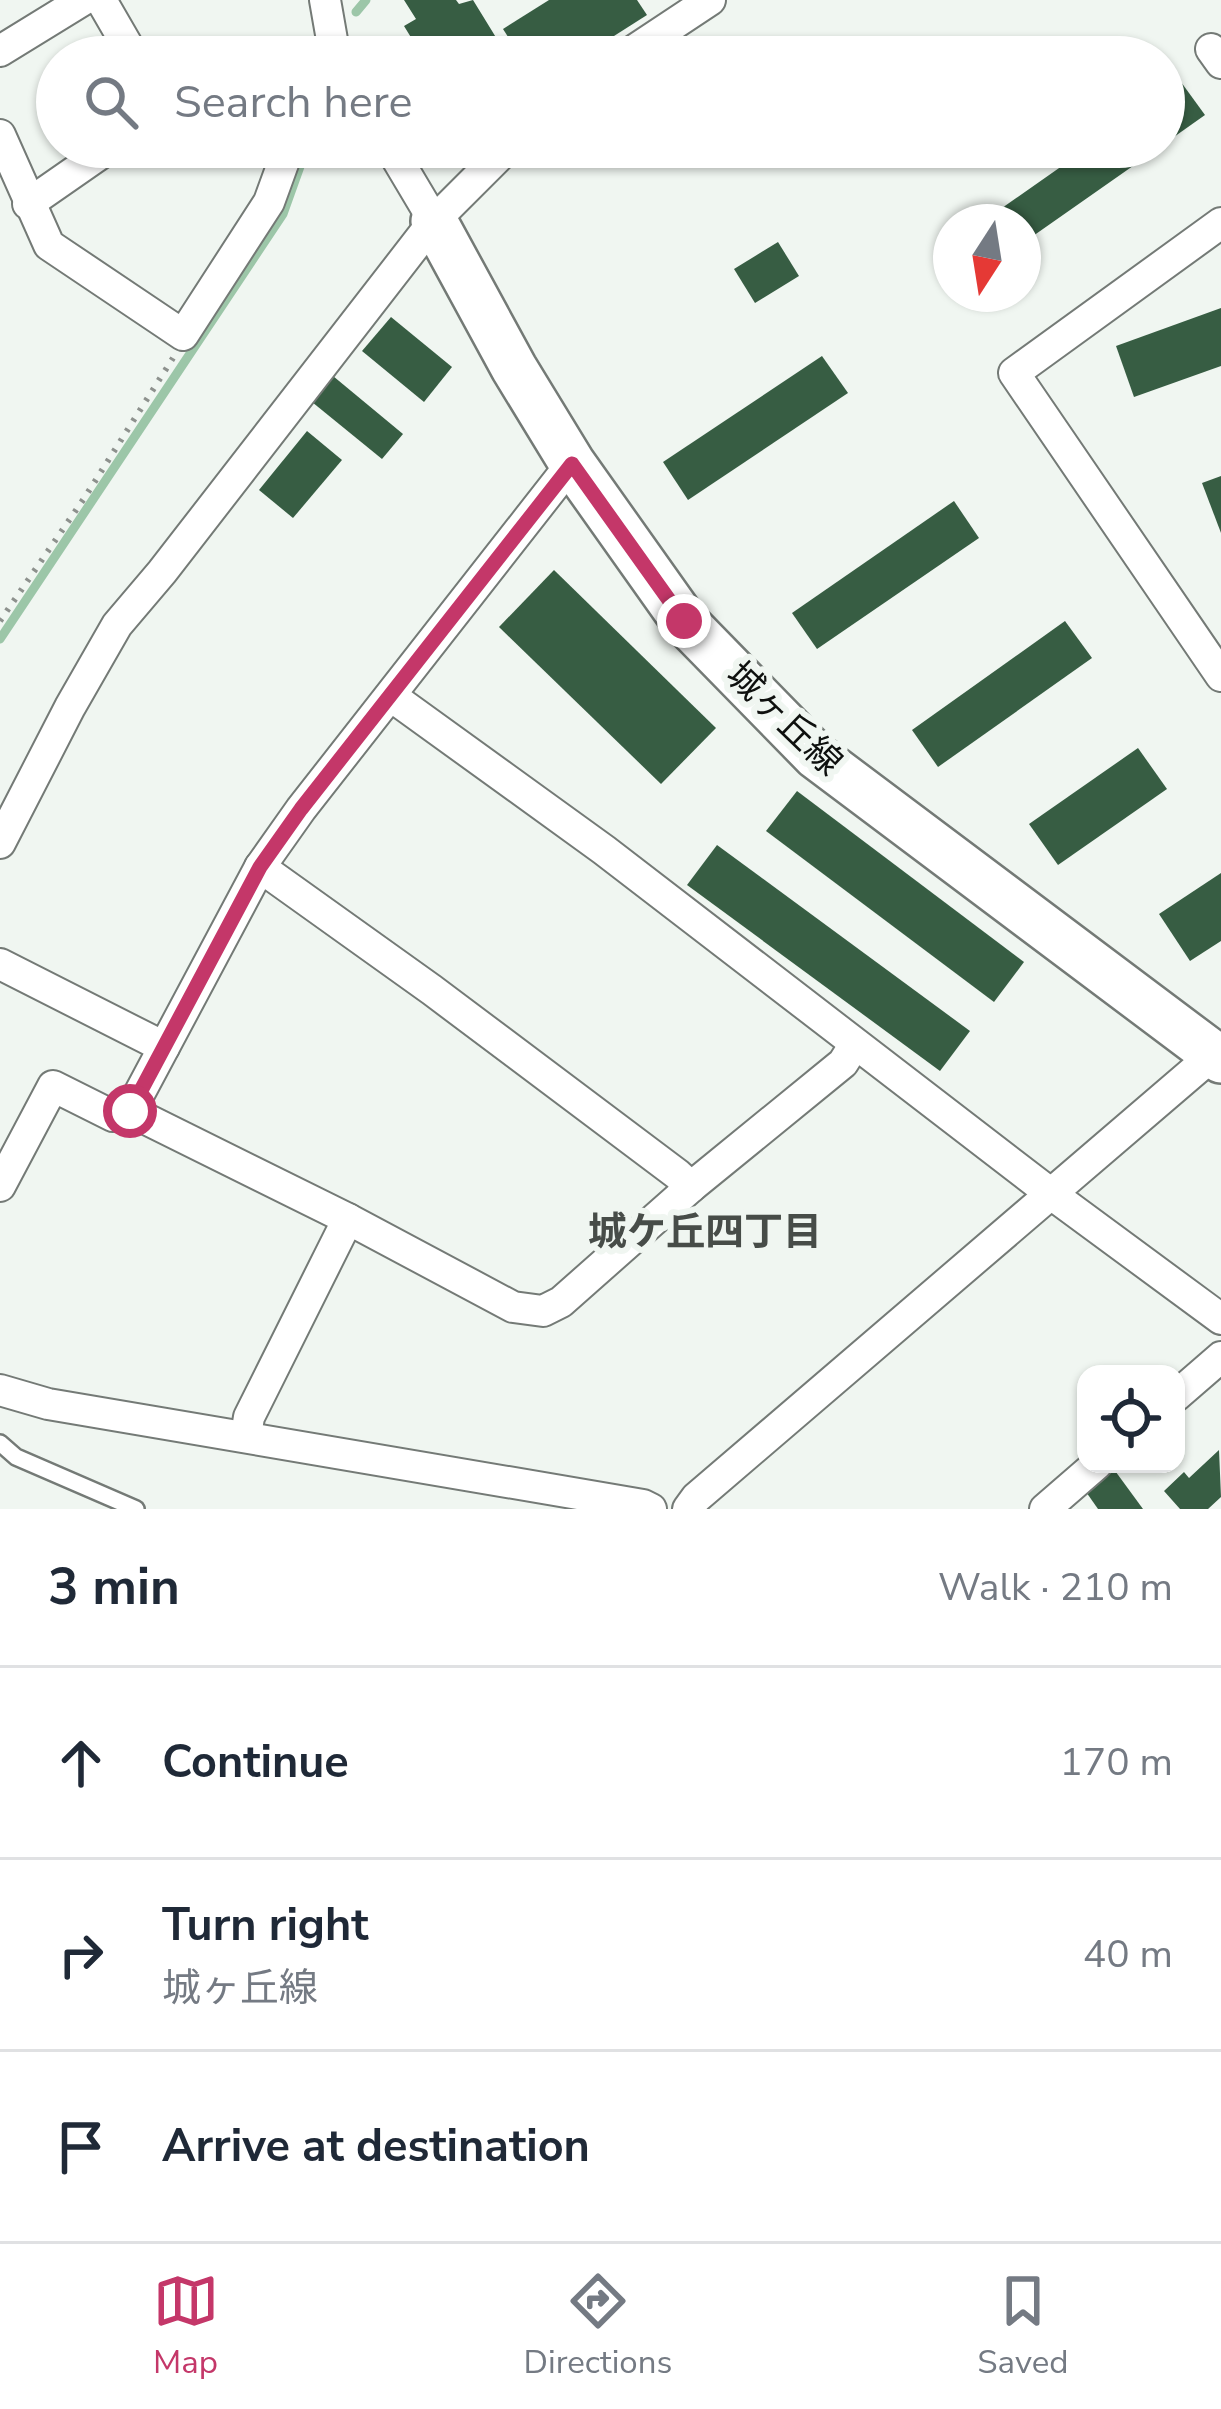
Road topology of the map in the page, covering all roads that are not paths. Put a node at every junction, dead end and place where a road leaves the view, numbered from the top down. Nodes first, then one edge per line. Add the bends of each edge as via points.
1 (83, 0) edge
2 (100, 0) edge
3 (326, 0) edge
4 (710, 0) edge
5 (121, 36) edge
6 (332, 36) edge
7 (656, 36) edge
8 (0, 51) edge
9 (0, 135) edge
10 (80, 168) edge
11 (281, 168) edge
12 (402, 168) edge
13 (487, 168) edge
14 (28, 204) junction
15 (434, 221) junction
16 (1221, 223) edge
17 (572, 464) junction
18 (1221, 676) edge
19 (391, 696) junction
20 (0, 843) edge
21 (260, 867) junction
22 (0, 964) edge
23 (855, 1044) junction
24 (164, 1047) junction
25 (1218, 1054) edge
26 (130, 1111) junction
27 (0, 1186) edge
28 (691, 1187) junction
29 (1050, 1193) junction
30 (348, 1219) junction
31 (1221, 1319) edge
32 (1221, 1357) edge
33 (1185, 1388) edge
34 (0, 1390) edge
35 (246, 1436) junction
36 (0, 1443) edge
37 (1087, 1473) edge
38 (136, 1509) edge
39 (651, 1509) edge
40 (688, 1509) edge
41 (1045, 1509) edge

1 - 8 street
2 - 5 street
3 - 6 street
4 - 7 street
9 - 14 street
10 - 14 street
11 - 14 street via 269,202 183,335 49,244
12 - 15 street, 城ヶ丘線
13 - 15 street
15 - 17 street, 城ヶ丘線
15 - 20 street via 117,626
16 - 18 street via 1014,373
17 - 19 street
17 - 25 street, 城ヶ丘線 via 684,621 815,755
19 - 21 street
19 - 23 street
21 - 24 street
21 - 28 street
22 - 24 street
23 - 28 street via 843,1063
23 - 29 street
24 - 26 street
25 - 29 street
26 - 27 street via 112,1116 53,1086
26 - 30 street
28 - 30 street via 543,1311 513,1307
29 - 31 street
29 - 40 street
30 - 35 street
32 - 33 street
34 - 35 street
35 - 39 street
36 - 38 lane
37 - 41 street

